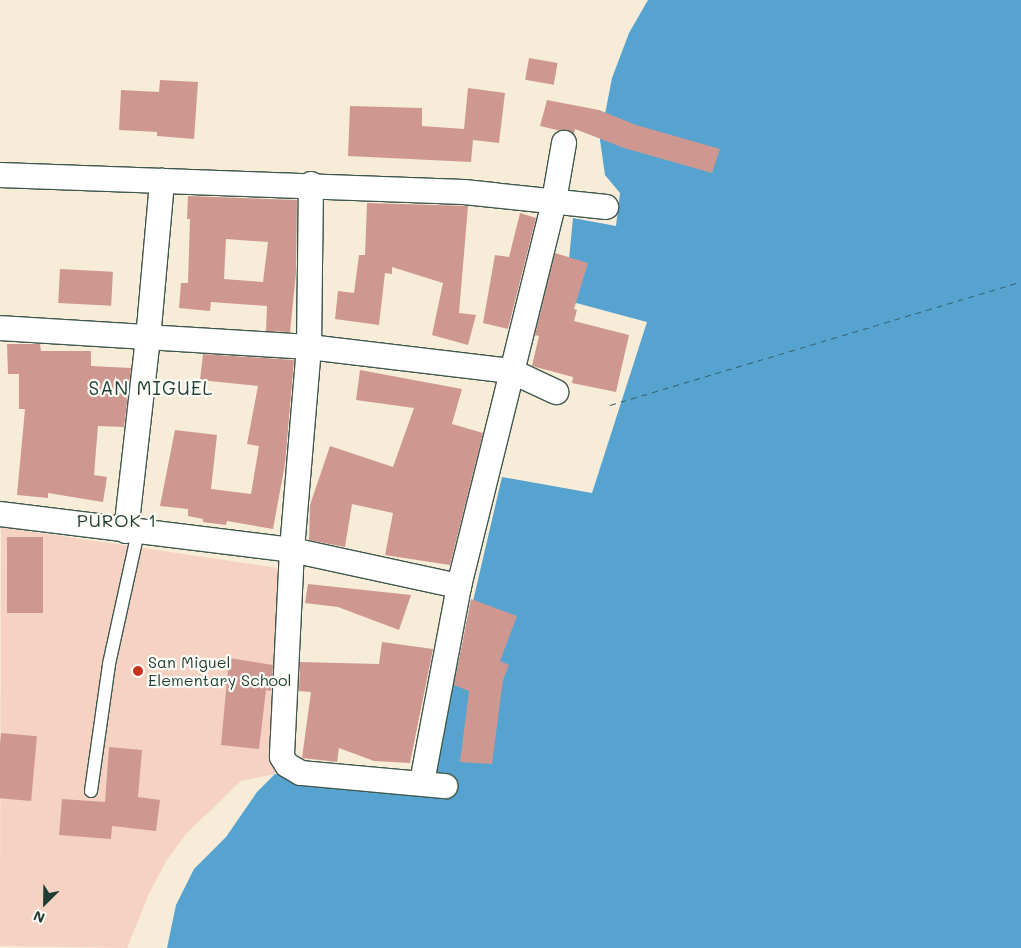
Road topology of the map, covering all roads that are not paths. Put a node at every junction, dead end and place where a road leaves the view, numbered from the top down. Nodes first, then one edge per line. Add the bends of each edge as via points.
1 (564, 143) dead end
2 (0, 175) edge
3 (162, 181) junction
4 (311, 184) junction
5 (554, 201) junction
6 (606, 207) dead end
7 (0, 328) edge
8 (148, 339) junction
9 (309, 348) junction
10 (511, 371) junction
11 (556, 392) dead end
12 (0, 514) edge
13 (132, 531) junction
14 (292, 550) junction
15 (459, 586) junction
16 (422, 782) junction
17 (445, 786) dead end
18 (91, 791) dead end

1 - 5 street
2 - 3 street
3 - 4 street
3 - 8 street
4 - 5 street via 464,192
4 - 9 street
5 - 6 street
5 - 10 street
7 - 8 street
8 - 9 street
8 - 13 street
9 - 10 street
9 - 14 street
10 - 11 street
10 - 15 street
12 - 13 street
13 - 14 street
13 - 18 lane
14 - 15 street
14 - 16 street via 284,761 302,773
15 - 16 street
16 - 17 street

